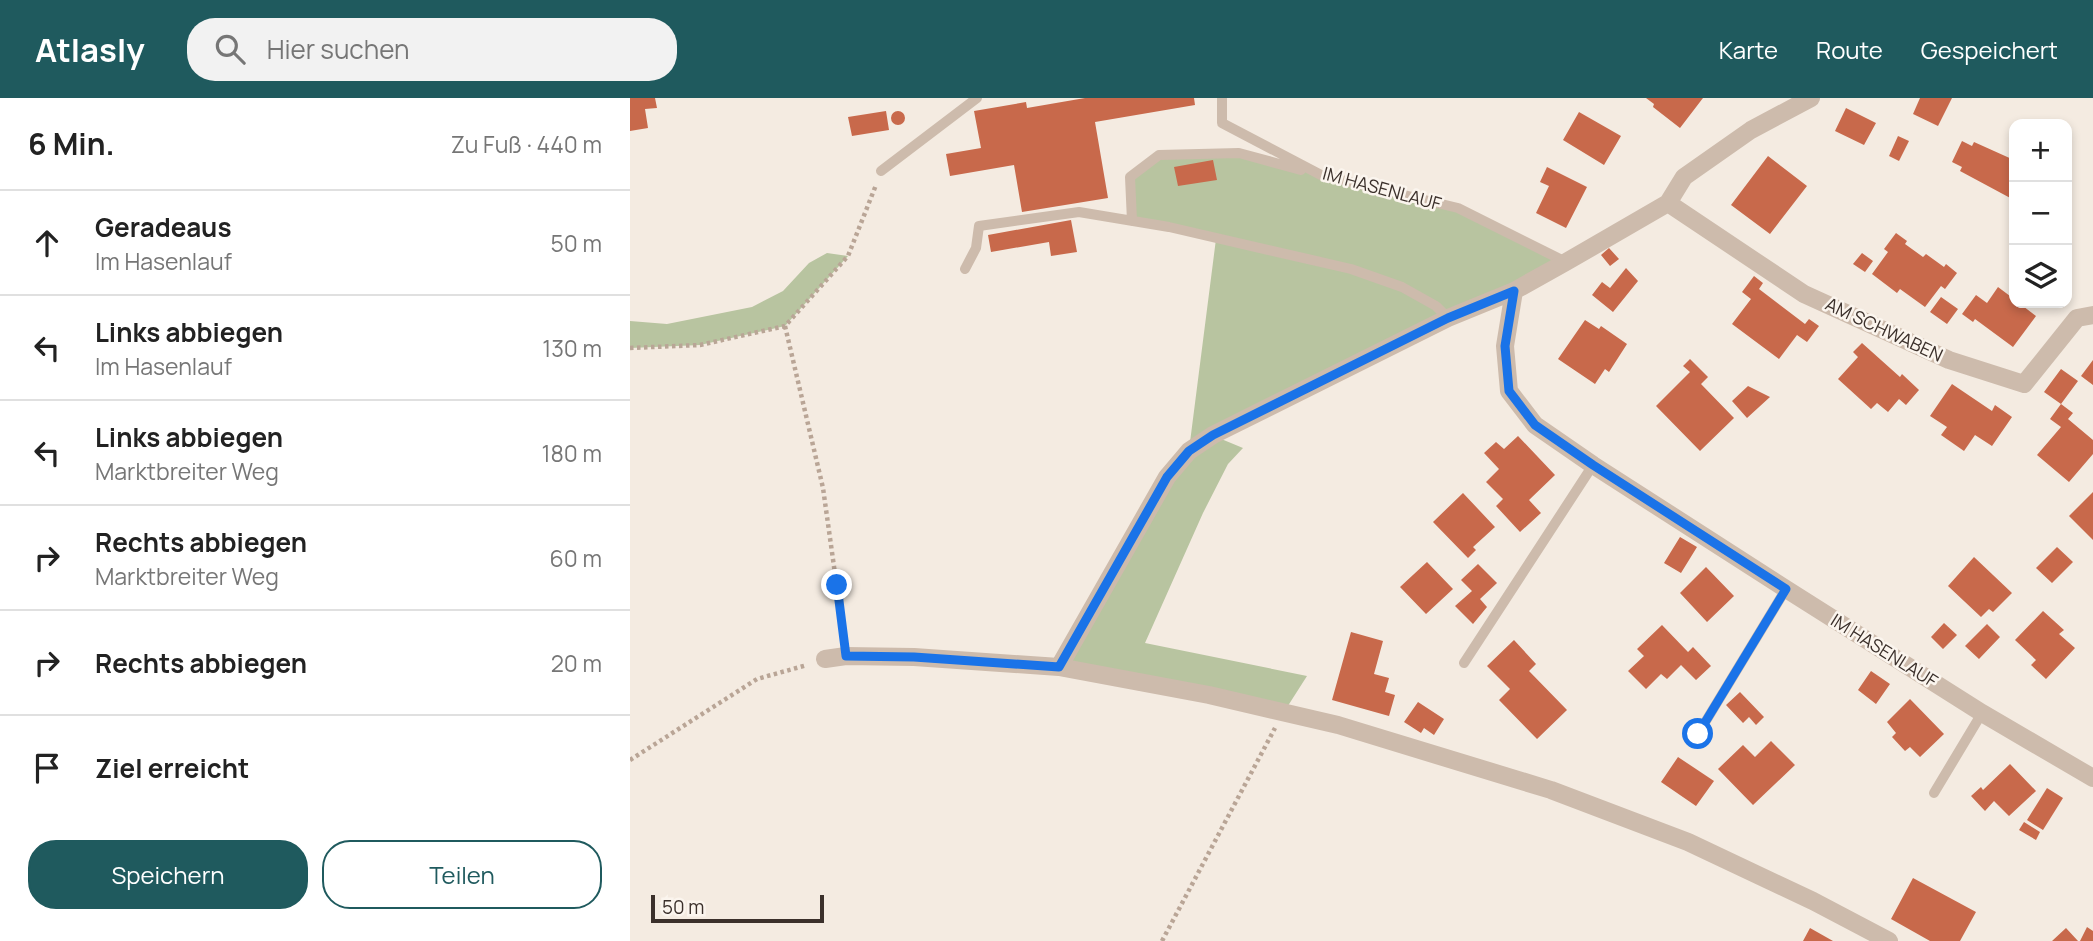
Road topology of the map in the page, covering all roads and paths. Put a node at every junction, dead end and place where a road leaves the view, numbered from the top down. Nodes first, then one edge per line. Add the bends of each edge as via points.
1 (977, 98) edge
2 (1222, 98) edge
3 (1811, 98) edge
4 (881, 171) joint
5 (1321, 175) junction
6 (1668, 203) junction
7 (1132, 221) junction
8 (1566, 262) junction
9 (965, 270) dead end
10 (1514, 291) junction
11 (2093, 315) edge
12 (1448, 318) junction
13 (785, 326) junction
14 (630, 348) edge
15 (1593, 465) junction
16 (1786, 589) junction
17 (846, 656) junction
18 (825, 659) joint
19 (1464, 663) dead end
20 (1059, 667) junction
21 (1284, 712) junction
22 (1982, 713) junction
23 (1698, 734) dead end
24 (630, 760) edge
25 (2093, 778) edge
26 (1934, 793) dead end
27 (1162, 941) edge
28 (1889, 941) edge

1 - 4 lane
2 - 5 lane, IM HASENLAUF via 1222,124
3 - 6 street via 1751,130 1684,177
4 - 13 path via 848,257
5 - 7 lane via 1240,153 1159,155 1130,177
5 - 8 lane, IM HASENLAUF via 1458,208
6 - 8 street
6 - 11 street, AM SCHWABEN via 1804,294 1949,360 2024,384 2077,318
7 - 9 lane via 1079,212 979,226 976,248
7 - 12 lane via 1350,269 1402,287
8 - 10 street
10 - 12 street
10 - 15 street, IM HASENLAUF via 1505,346 1509,391 1535,425
12 - 20 street via 1189,451 1167,477
13 - 14 path via 700,345
13 - 17 path via 822,488
15 - 16 street, IM HASENLAUF
15 - 19 lane
16 - 22 street, IM HASENLAUF
16 - 23 lane
17 - 18 street
17 - 20 street
18 - 24 path via 757,679
20 - 21 street
21 - 27 path
21 - 28 street via 1338,724 1551,790 1688,842
22 - 25 street, IM HASENLAUF
22 - 26 lane

